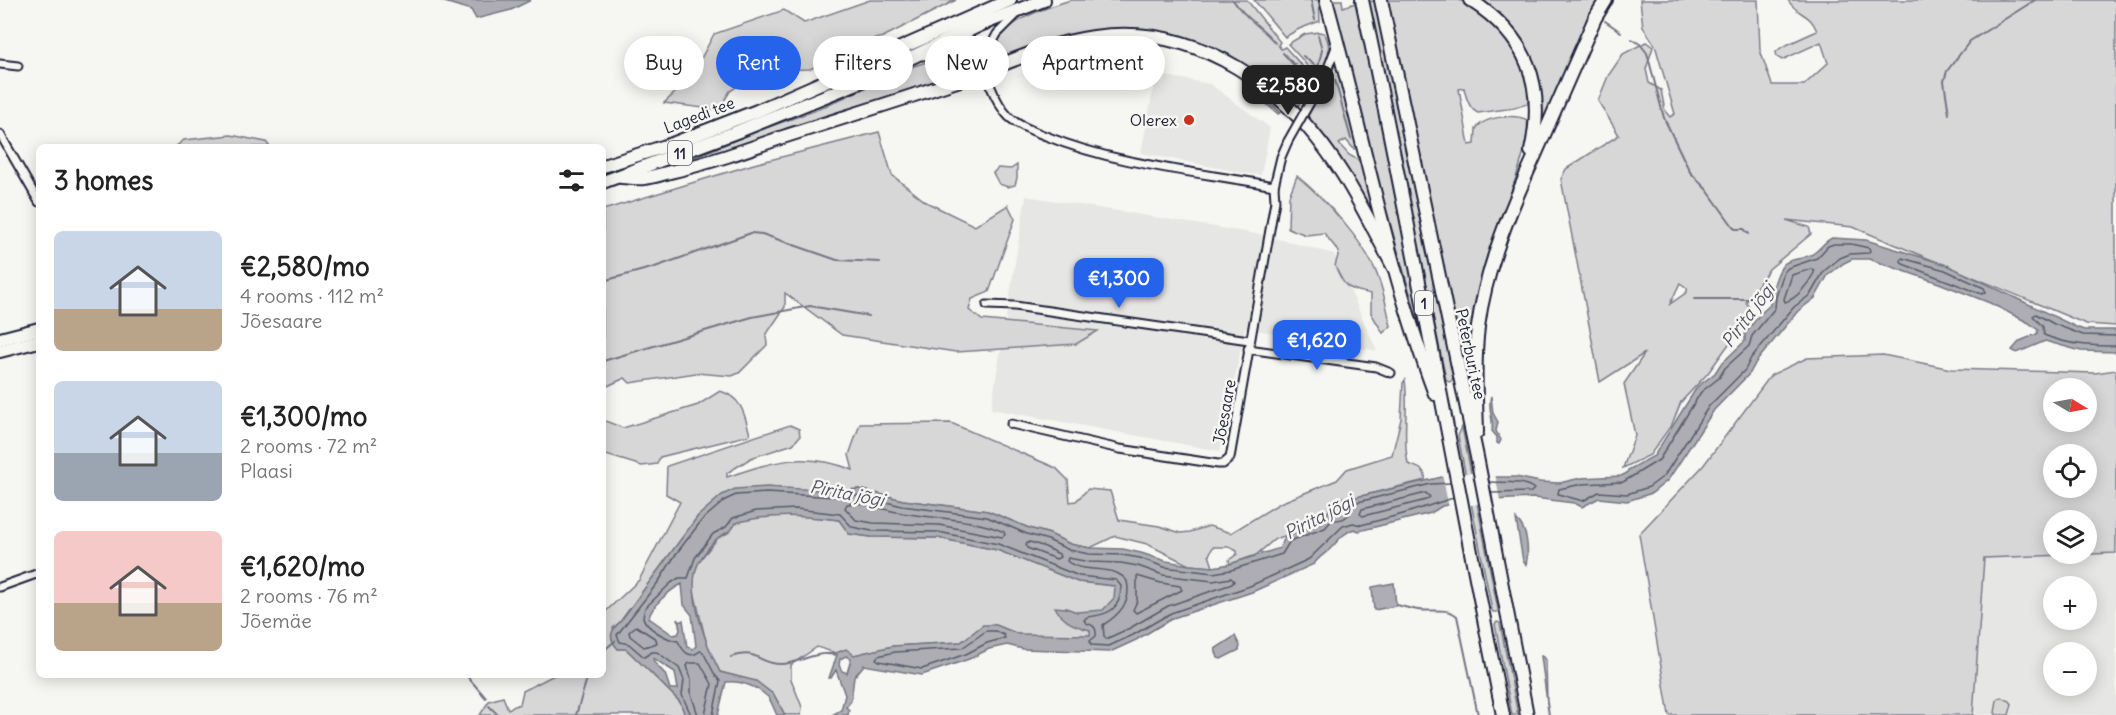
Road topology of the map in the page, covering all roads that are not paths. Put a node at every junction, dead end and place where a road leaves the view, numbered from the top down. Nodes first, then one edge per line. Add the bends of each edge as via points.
1 (999, 0) edge
2 (1010, 0) edge
3 (1044, 0) edge
4 (1326, 0) edge
5 (1381, 0) edge
6 (1470, 0) edge
7 (1606, 0) edge
8 (1363, 1) edge
9 (1023, 7) junction
10 (969, 17) junction
11 (996, 36) edge
12 (1337, 42) junction
13 (913, 57) edge
14 (0, 64) edge
15 (18, 66) dead end
16 (841, 90) edge
17 (992, 90) edge
18 (0, 134) edge
19 (606, 165) edge
20 (1526, 176) junction
21 (621, 177) junction
22 (606, 181) edge
23 (1275, 186) junction
24 (36, 197) edge
25 (1394, 268) junction
26 (987, 305) dead end
27 (36, 330) edge
28 (0, 339) edge
29 (1249, 340) junction
30 (36, 342) edge
31 (1248, 349) junction
32 (0, 351) edge
33 (1391, 373) dead end
34 (1445, 420) junction
35 (1011, 424) dead end
36 (1477, 457) junction
37 (36, 574) edge
38 (0, 587) edge
39 (1503, 715) edge
40 (1527, 715) edge

1 - 10 highway
2 - 10 highway, 11
3 - 9 highway, 11
4 - 12 highway
5 - 36 highway, Peterburi tee / 1
6 - 20 highway via 1513,37 1533,79 1537,109
7 - 20 highway
8 - 34 highway, 1
9 - 11 street, bridge
9 - 13 highway, 11
10 - 19 highway, Lagedi tee / 11 via 757,111
12 - 23 street, Jõesaare, bridge via 1324,78 1281,157
12 - 25 highway
14 - 15 street
16 - 21 highway, 11
17 - 23 street via 1009,117 1080,149
18 - 24 street
20 - 36 highway via 1494,257 1478,327
21 - 22 highway, 11
21 - 25 highway via 644,178 692,167 1069,41 1143,35 1196,46 1223,58 1282,102 1341,171
23 - 29 street, Jõesaare
25 - 34 highway
26 - 29 street via 1025,307
27 - 28 highway
29 - 31 street, Jõesaare
30 - 32 highway
31 - 33 street via 1376,367
31 - 35 street, Jõesaare via 1230,458 1223,464 1120,449
34 - 39 highway, 1
36 - 40 highway, Peterburi tee / 1
37 - 38 street

